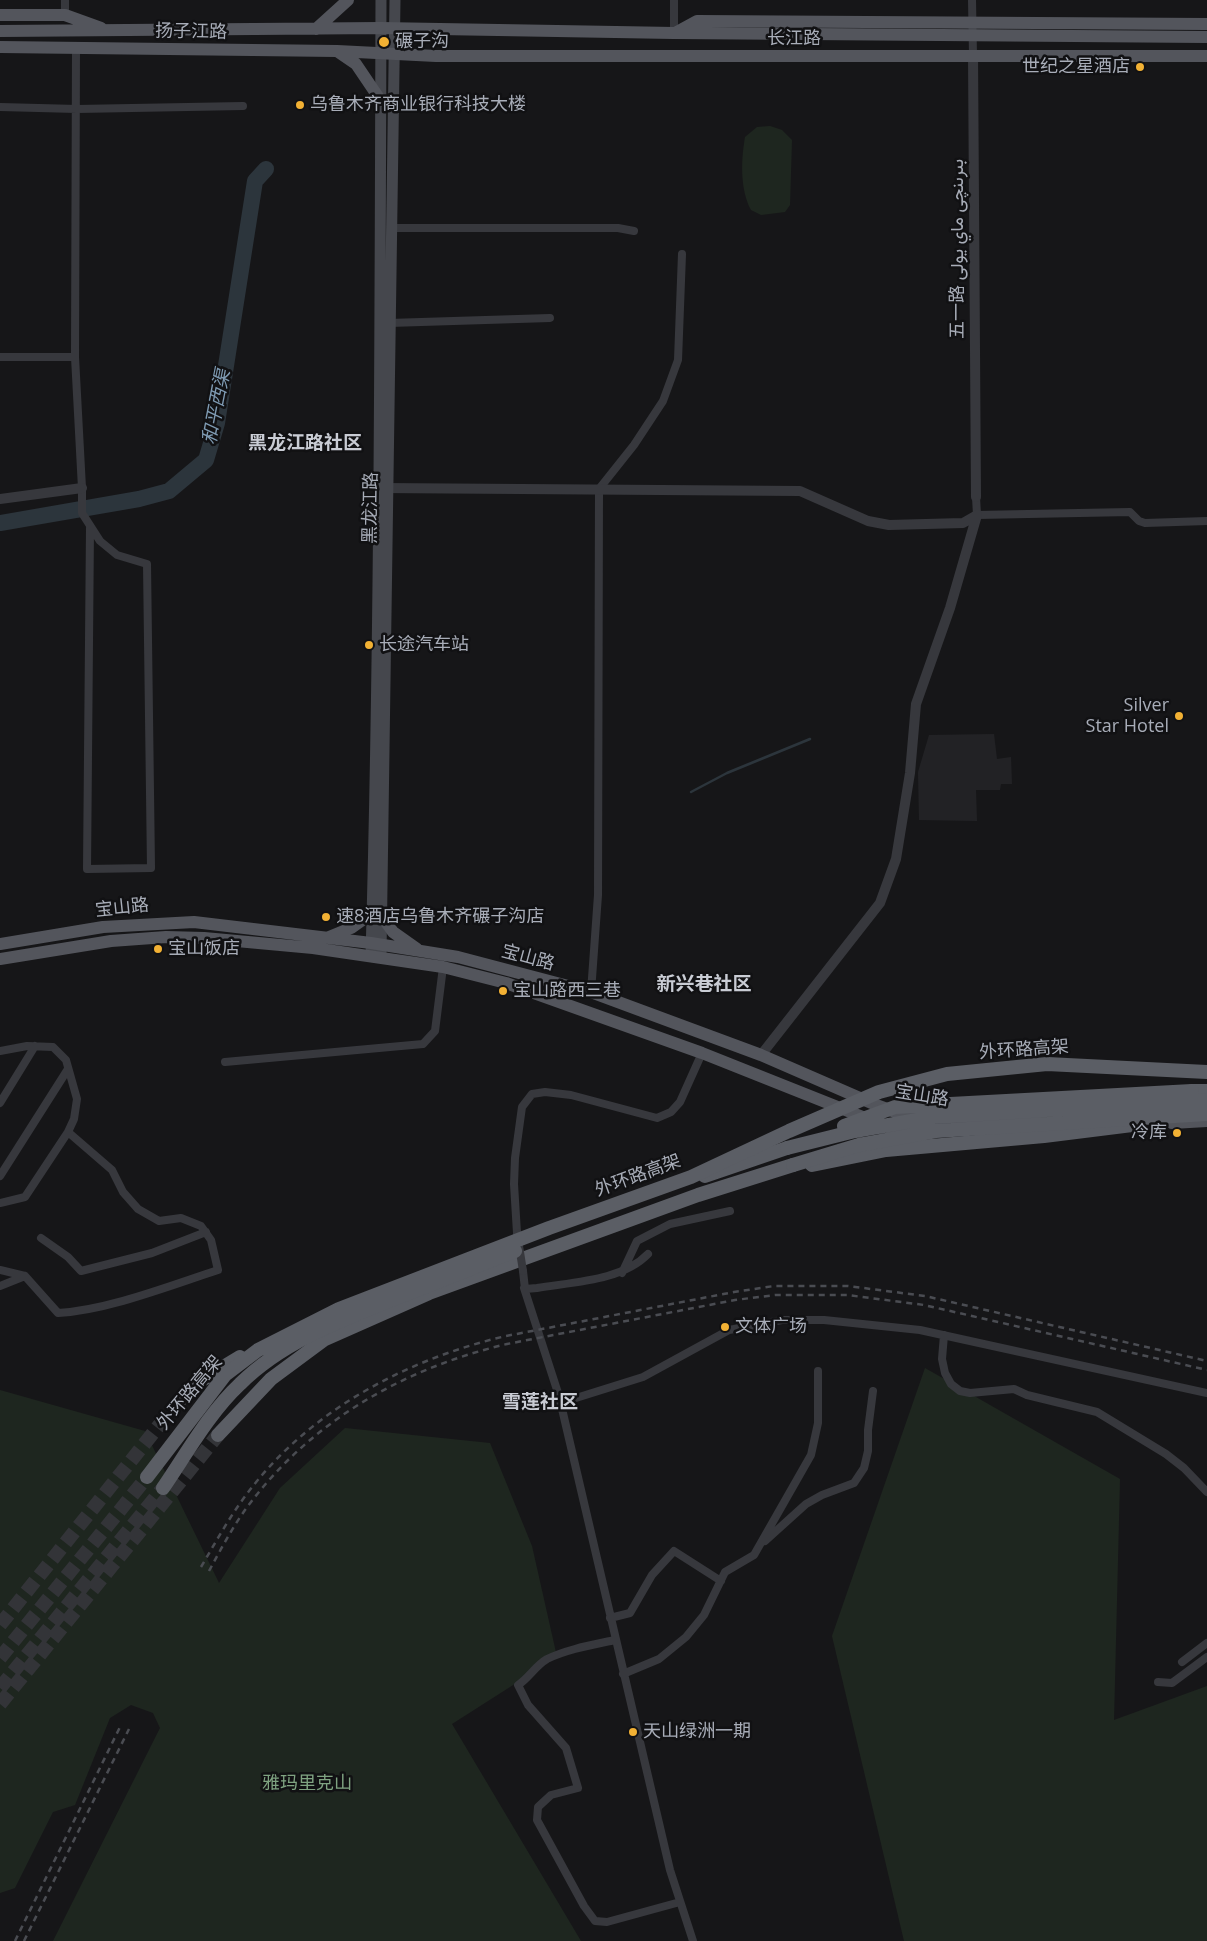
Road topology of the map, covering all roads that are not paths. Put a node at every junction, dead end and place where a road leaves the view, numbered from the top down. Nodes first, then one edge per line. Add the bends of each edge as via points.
1 (66, 0) edge
2 (348, 0) edge
3 (382, 0) edge
4 (395, 0) edge
5 (674, 0) edge
6 (972, 0) edge
7 (0, 15) edge
8 (65, 15) junction
9 (972, 23) junction
10 (1207, 24) edge
11 (381, 28) junction
12 (316, 29) junction
13 (395, 29) junction
14 (0, 31) edge
15 (108, 31) junction
16 (674, 34) junction
17 (972, 36) junction
18 (1207, 36) edge
19 (0, 47) edge
20 (76, 48) junction
21 (337, 51) junction
22 (381, 54) junction
23 (394, 54) junction
24 (973, 55) junction
25 (1207, 56) edge
26 (381, 101) junction
27 (242, 106) dead end
28 (0, 107) edge
29 (77, 109) junction
30 (391, 228) junction
31 (634, 230) dead end
32 (682, 254) dead end
33 (550, 318) dead end
34 (389, 323) junction
35 (0, 357) edge
36 (75, 357) junction
37 (82, 489) junction
38 (384, 489) junction
39 (599, 489) junction
40 (976, 497) joint
41 (0, 499) edge
42 (977, 515) junction
43 (1207, 522) edge
44 (90, 528) junction
45 (376, 914) junction
46 (324, 938) junction
47 (0, 944) edge
48 (376, 950) junction
49 (419, 950) junction
50 (0, 959) edge
51 (443, 966) junction
52 (591, 992) junction
53 (35, 1046) junction
54 (0, 1051) edge
55 (702, 1053) junction
56 (761, 1055) junction
57 (225, 1062) dead end
58 (68, 1069) junction
59 (1207, 1072) edge
60 (1207, 1078) edge
61 (1207, 1091) edge
62 (1207, 1100) edge
63 (0, 1102) edge
64 (1207, 1114) edge
65 (1207, 1122) edge
66 (1145, 1123) junction
67 (68, 1132) junction
68 (787, 1148) junction
69 (774, 1172) junction
70 (0, 1176) edge
71 (0, 1203) edge
72 (730, 1211) dead end
73 (206, 1232) junction
74 (41, 1238) dead end
75 (648, 1254) dead end
76 (0, 1270) edge
77 (622, 1273) junction
78 (25, 1276) junction
79 (0, 1286) edge
80 (524, 1288) junction
81 (944, 1335) junction
82 (818, 1371) dead end
83 (874, 1391) dead end
84 (1207, 1393) edge
85 (177, 1403) tunnel mouth
86 (560, 1403) junction
87 (218, 1435) tunnel mouth
88 (147, 1477) tunnel mouth
89 (163, 1488) tunnel mouth
90 (1207, 1492) edge
91 (759, 1548) junction
92 (721, 1581) junction
93 (610, 1618) junction
94 (615, 1640) junction
95 (1207, 1643) edge
96 (1207, 1657) edge
97 (1182, 1662) dead end
98 (623, 1674) junction
99 (1158, 1682) dead end
100 (680, 1902) junction
101 (693, 1941) edge

1 - 8 street
2 - 12 main road
3 - 11 main road, 黑龙江路
4 - 13 main road, 黑龙江路
5 - 16 street
6 - 9 street, 五一路 بىرىنچى ماي يولى
7 - 8 main road
8 - 15 main road
9 - 10 main road
9 - 16 main road via 697,22
9 - 17 street, 五一路 بىرىنچى ماي يولى
11 - 12 main road, 扬子江路
11 - 13 main road, 长江路
11 - 22 main road, 黑龙江路
12 - 15 main road, 扬子江路
13 - 16 main road, 长江路
13 - 23 main road, 黑龙江路
14 - 15 main road, 扬子江路
16 - 17 main road, 长江路
17 - 18 main road, 长江路
17 - 24 street, 五一路 بىرىنچى ماي يولى
19 - 20 main road, 扬子江路
20 - 21 main road, 扬子江路
20 - 29 street
21 - 22 main road, 扬子江路
21 - 26 main road via 356,64
22 - 23 main road, 长江路
22 - 26 main road, 黑龙江路
23 - 24 main road, 长江路 via 641,57
23 - 30 main road, 黑龙江路
24 - 25 main road, 长江路
24 - 40 street, 五一路 بىرىنچى ماي يولى
26 - 38 main road, 黑龙江路 via 379,320
27 - 29 street
28 - 29 street
29 - 36 street
30 - 31 street
30 - 34 main road, 黑龙江路
32 - 39 street via 678,360 663,401
33 - 34 street
34 - 38 main road, 黑龙江路
35 - 36 street
36 - 37 street
37 - 41 street
37 - 44 street via 82,514
38 - 39 street
38 - 45 main road, 黑龙江路
39 - 42 street via 800,491 868,521 889,525 963,523
39 - 52 street via 598,895
40 - 42 street
42 - 43 street via 1130,512 1138,525
42 - 56 street via 950,608 916,704 910,773 896,859 880,903
44 - 44 street via 87,869 151,868 147,564 117,555
45 - 46 main road
45 - 48 main road, 黑龙江路
45 - 49 main road via 393,932
46 - 47 main road, 宝山路 via 194,922 161,922 102,927
46 - 48 main road, 宝山路
48 - 49 main road, 宝山路
48 - 50 main road, 宝山路 via 166,937 111,941
48 - 51 main road, 宝山路
49 - 52 main road, 宝山路
51 - 55 main road, 宝山路 via 478,974
51 - 57 street via 435,1031 422,1044
52 - 56 main road, 宝山路
53 - 54 street
53 - 58 street via 53,1047 66,1060
53 - 63 street
55 - 66 main road, 宝山路 via 898,1131 980,1134
55 - 80 street, bridge via 680,1102 671,1112 657,1118 571,1095 532,1094 522,1107 514,1184
56 - 62 main road, 宝山路 via 901,1114 977,1122 1155,1108
58 - 67 street via 77,1099
58 - 70 street
59 - 88 highway, 外环路高架, bridge via 1047,1064 947,1074 879,1092 691,1177 339,1309 258,1350 225,1375
60 - 89 highway, 外环路高架, bridge via 1056,1070 956,1080 888,1098 700,1183 558,1234 346,1318 305,1338 240,1383 213,1415
61 - 68 highway, bridge via 895,1107
62 - 68 highway, bridge via 934,1117 855,1131
64 - 69 highway, bridge via 936,1131 859,1145
65 - 66 main road, 宝山路
66 - 69 highway via 886,1150
67 - 71 street via 25,1196
67 - 73 street via 112,1170 123,1192 138,1209 159,1221 181,1218 201,1226
68 - 85 highway via 318,1321 259,1346 197,1382
69 - 87 highway via 698,1195 429,1293 325,1339 271,1379
72 - 77 street via 670,1224 638,1242
73 - 74 street via 152,1253 81,1271 68,1257
73 - 78 street via 218,1270 73,1312 58,1313
75 - 77 street
76 - 78 street
77 - 80 street
78 - 79 street
80 - 86 street
81 - 84 street
81 - 86 street via 824,1320 753,1324 729,1330 643,1377
81 - 90 street via 942,1359 945,1373 960,1391 1014,1389 1097,1412 1166,1454
82 - 91 street via 818,1423 811,1455
83 - 91 street via 868,1451 864,1468 854,1483 806,1504
86 - 93 street
91 - 92 street via 754,1555 725,1572
92 - 93 street via 674,1551 652,1576 630,1613
92 - 98 street via 704,1615 686,1636 659,1659
93 - 94 street
94 - 98 street
94 - 100 street via 574,1649 547,1660 518,1686 528,1705 566,1748 578,1788 551,1795 538,1807 537,1820 595,1921 607,1922
95 - 97 street
96 - 99 street via 1172,1683
98 - 100 street
100 - 101 street

